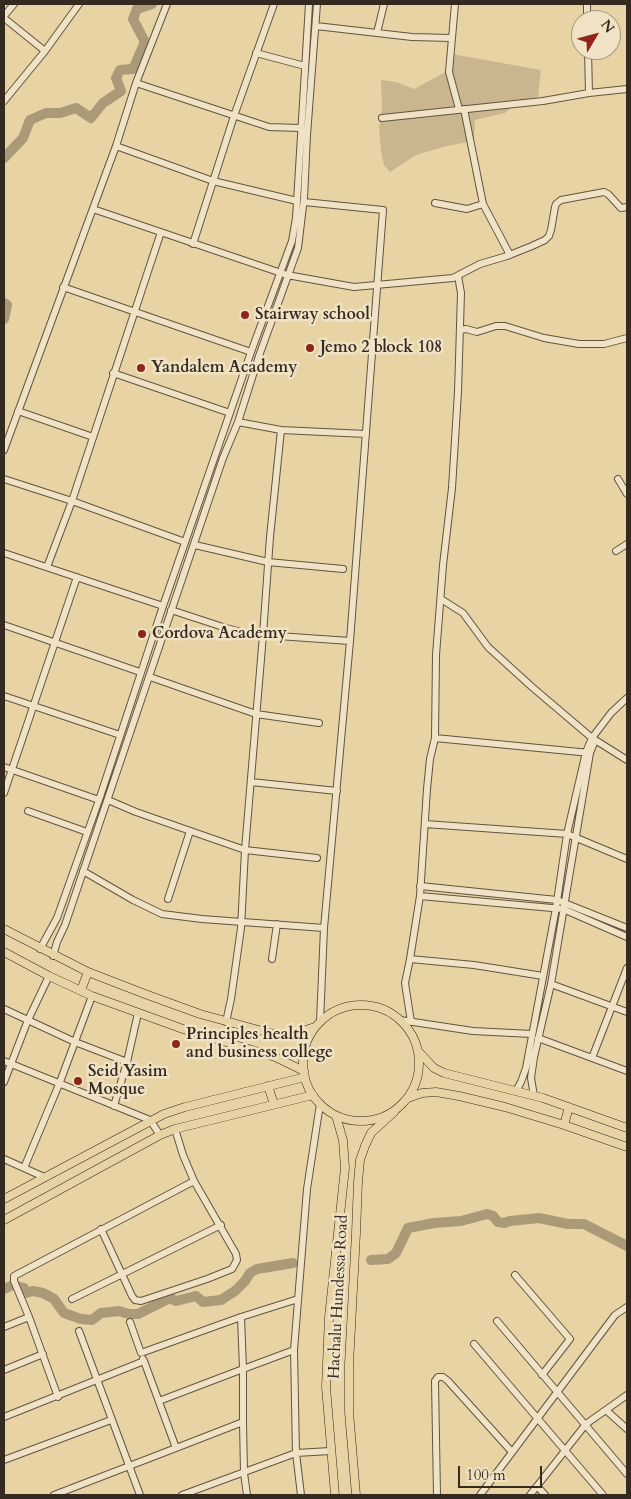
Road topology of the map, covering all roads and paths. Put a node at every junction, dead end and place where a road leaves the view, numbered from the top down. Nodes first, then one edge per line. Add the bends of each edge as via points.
1 (14, 4) edge
2 (79, 4) edge
3 (167, 4) edge
4 (274, 4) edge
5 (309, 4) edge
6 (317, 4) edge
7 (384, 4) edge
8 (455, 4) edge
9 (4, 17) edge
10 (316, 26) junction
11 (377, 33) junction
12 (451, 38) junction
13 (311, 45) junction
14 (45, 51) junction
15 (256, 54) junction
16 (588, 60) edge
17 (306, 66) junction
18 (136, 83) junction
19 (627, 89) edge
20 (589, 93) junction
21 (4, 101) edge
22 (462, 109) junction
23 (234, 116) junction
24 (382, 118) dead end
25 (300, 128) junction
26 (116, 146) junction
27 (213, 181) junction
28 (301, 202) junction
29 (435, 203) dead end
30 (483, 204) junction
31 (627, 207) edge
32 (93, 208) junction
33 (161, 232) junction
34 (193, 244) junction
35 (510, 255) junction
36 (284, 273) junction
37 (458, 276) junction
38 (378, 284) junction
39 (63, 287) junction
40 (134, 311) junction
41 (461, 330) junction
42 (627, 338) edge
43 (251, 352) junction
44 (113, 374) junction
45 (18, 412) junction
46 (230, 413) junction
47 (238, 422) junction
48 (281, 430) junction
49 (366, 434) junction
50 (93, 437) junction
51 (4, 450) edge
52 (216, 455) junction
53 (223, 458) junction
54 (4, 479) edge
55 (618, 479) dead end
56 (627, 494) edge
57 (72, 501) junction
58 (185, 542) junction
59 (627, 544) edge
60 (195, 545) junction
61 (616, 551) dead end
62 (4, 553) edge
63 (268, 562) junction
64 (47, 567) junction
65 (343, 570) dead end
66 (77, 577) junction
67 (442, 599) junction
68 (162, 606) junction
69 (172, 610) junction
70 (4, 625) edge
71 (263, 635) junction
72 (350, 641) junction
73 (54, 642) junction
74 (146, 654) junction
75 (156, 657) junction
76 (140, 672) junction
77 (150, 676) junction
78 (4, 696) edge
79 (627, 698) edge
80 (33, 706) junction
81 (256, 714) junction
82 (319, 723) dead end
83 (120, 734) junction
84 (594, 737) junction
85 (434, 738) junction
86 (588, 753) junction
87 (627, 760) edge
88 (4, 767) edge
89 (12, 770) junction
90 (251, 782) junction
91 (336, 791) junction
92 (4, 794) edge
93 (99, 800) junction
94 (108, 800) junction
95 (28, 811) dead end
96 (425, 824) junction
97 (190, 831) junction
98 (87, 832) junction
99 (567, 834) junction
100 (576, 838) junction
101 (84, 842) junction
102 (92, 844) junction
103 (245, 850) junction
104 (318, 858) dead end
105 (627, 859) edge
106 (83, 871) junction
107 (420, 886) junction
108 (420, 896) junction
109 (168, 899) dead end
110 (557, 900) junction
111 (565, 902) junction
112 (556, 908) junction
113 (564, 909) junction
114 (241, 921) junction
115 (277, 924) junction
116 (324, 928) junction
117 (627, 928) edge
118 (4, 929) edge
119 (627, 937) edge
120 (40, 949) junction
121 (4, 952) edge
122 (54, 956) junction
123 (272, 959) dead end
124 (410, 959) junction
125 (546, 961) junction
126 (553, 962) junction
127 (627, 968) edge
128 (88, 972) junction
129 (49, 976) junction
130 (543, 976) junction
131 (551, 984) junction
132 (81, 990) junction
133 (92, 996) junction
134 (612, 1006) junction
135 (4, 1009) edge
136 (627, 1012) edge
137 (138, 1013) junction
138 (539, 1015) junction
139 (28, 1020) junction
140 (400, 1020) junction
141 (226, 1022) junction
142 (411, 1022) junction
143 (318, 1025) junction
144 (535, 1036) junction
145 (75, 1042) junction
146 (418, 1051) junction
147 (592, 1058) junction
148 (4, 1061) edge
149 (127, 1062) junction
150 (11, 1064) junction
151 (627, 1072) edge
152 (304, 1074) junction
153 (4, 1082) edge
154 (60, 1082) junction
155 (268, 1086) junction
156 (516, 1091) junction
157 (312, 1095) junction
158 (534, 1096) junction
159 (408, 1098) junction
160 (274, 1104) junction
161 (320, 1104) junction
162 (114, 1106) junction
163 (569, 1107) junction
164 (394, 1112) junction
165 (336, 1116) junction
166 (150, 1120) junction
167 (564, 1125) junction
168 (627, 1128) edge
169 (175, 1129) junction
170 (160, 1135) junction
171 (627, 1147) edge
172 (4, 1160) edge
173 (24, 1168) junction
174 (44, 1177) junction
175 (194, 1181) junction
176 (4, 1200) edge
177 (4, 1220) edge
178 (221, 1225) junction
179 (100, 1229) junction
180 (122, 1274) junction
181 (515, 1275) dead end
182 (298, 1299) junction
183 (72, 1300) dead end
184 (627, 1308) edge
185 (29, 1317) junction
186 (242, 1317) junction
187 (497, 1321) dead end
188 (130, 1322) dead end
189 (4, 1327) edge
190 (79, 1331) dead end
191 (474, 1344) dead end
192 (294, 1350) junction
193 (141, 1353) junction
194 (43, 1354) junction
195 (144, 1361) junction
196 (243, 1369) junction
197 (4, 1370) edge
198 (542, 1375) junction
199 (97, 1380) junction
200 (558, 1393) junction
201 (627, 1395) edge
202 (58, 1397) junction
203 (159, 1401) junction
204 (607, 1411) junction
205 (4, 1417) edge
206 (538, 1419) junction
207 (111, 1420) junction
208 (243, 1422) junction
209 (586, 1424) junction
210 (627, 1429) edge
211 (176, 1448) junction
212 (330, 1451) junction
213 (565, 1451) junction
214 (512, 1452) junction
215 (296, 1453) junction
216 (4, 1460) edge
217 (129, 1465) junction
218 (244, 1473) junction
219 (627, 1474) edge
220 (537, 1486) junction
221 (198, 1492) edge
222 (54, 1495) edge
223 (140, 1495) edge
224 (182, 1495) edge
225 (247, 1495) edge
226 (301, 1495) edge
227 (335, 1495) edge
228 (356, 1495) edge
229 (437, 1495) edge
230 (480, 1495) edge
231 (530, 1495) edge
232 (545, 1495) edge
233 (602, 1495) edge

1 - 9 street
2 - 14 street
3 - 18 street
4 - 15 street
5 - 13 street
6 - 10 street
7 - 11 street
8 - 12 street
9 - 14 street
10 - 11 street
10 - 13 street
11 - 12 street
12 - 22 street via 450,79
13 - 17 street
13 - 28 street
14 - 21 street
15 - 17 street
15 - 23 street
16 - 20 street
17 - 25 street
18 - 23 street
18 - 26 street
19 - 20 street
20 - 22 street
22 - 24 street
22 - 30 street
23 - 25 street via 269,127
23 - 27 street
25 - 28 street
26 - 27 street
26 - 32 street
27 - 28 street
27 - 34 street
28 - 36 street via 298,248
28 - 38 street via 383,210
29 - 30 street via 467,209
30 - 35 street
31 - 35 street via 621,208 604,192 561,200 556,204 552,230 545,240
32 - 33 street
32 - 39 street
33 - 34 street
33 - 40 street
34 - 36 street
35 - 37 street via 480,264
36 - 38 street via 354,287
36 - 43 street
36 - 47 street
37 - 38 street
37 - 41 street
38 - 49 street
39 - 40 street
39 - 45 street
40 - 43 street
40 - 44 street
41 - 42 street via 477,332 505,326 579,344 604,344
41 - 67 street
43 - 46 street
44 - 46 street
44 - 50 street
45 - 50 street
45 - 51 street
46 - 52 street
47 - 48 street
47 - 53 street
48 - 49 street
48 - 63 street
49 - 72 street
50 - 57 street
52 - 53 street
52 - 58 street
53 - 60 street
54 - 57 street
55 - 56 street
57 - 58 street
57 - 64 street
58 - 68 street
59 - 61 street
60 - 63 street
60 - 69 street
62 - 64 street
63 - 65 street
63 - 71 street
64 - 66 street
66 - 68 street
66 - 73 street
67 - 84 street via 463,613 499,658
67 - 85 street
68 - 74 street
69 - 71 street via 226,628
69 - 75 street
70 - 73 street
71 - 72 street
71 - 81 street
72 - 91 street
73 - 76 street
73 - 80 street
74 - 75 street
74 - 76 street
75 - 77 street
76 - 83 street
77 - 81 street
77 - 94 street
78 - 80 street
79 - 84 street via 611,712
80 - 83 street
80 - 89 street
81 - 82 street
81 - 90 street
83 - 93 street
84 - 86 street
84 - 87 street
85 - 86 street
85 - 96 street
86 - 99 street
86 - 100 street
88 - 89 street
89 - 92 street
89 - 93 street
90 - 91 street
90 - 103 street
91 - 116 street
93 - 98 street
94 - 97 street
94 - 102 street
95 - 98 street
96 - 99 street
96 - 107 street
97 - 103 street
97 - 109 street
98 - 101 street
99 - 100 street
99 - 110 street
100 - 105 street
100 - 111 street
101 - 102 street
101 - 120 street via 57,918
102 - 106 street
103 - 104 street
103 - 114 street
106 - 114 street via 162,914
106 - 122 street
107 - 108 street
107 - 110 street
108 - 112 street
108 - 124 street
110 - 111 street
110 - 112 street
111 - 113 street
111 - 117 street
112 - 113 street
112 - 125 street
113 - 119 street
113 - 126 street
114 - 115 street
114 - 141 street
115 - 116 street
115 - 123 street
116 - 143 street
118 - 120 main road
120 - 122 main road
121 - 129 main road
122 - 128 main road
124 - 130 street
124 - 142 street via 405,983
125 - 126 street
125 - 130 street
126 - 131 street
127 - 134 street
128 - 132 main road
128 - 141 main road
129 - 132 main road
129 - 139 street
130 - 138 street
131 - 134 street
131 - 138 street
132 - 133 main road
133 - 137 main road
133 - 145 street
134 - 136 street
134 - 147 street
135 - 139 street
137 - 149 street
137 - 152 main road via 274,1057
138 - 144 street
139 - 145 street
139 - 150 street
140 - 142 street
140 - 143 main road via 381,1009 359,1005 338,1010
140 - 146 main road
141 - 143 main road via 277,1035 290,1035
142 - 144 street
143 - 152 main road via 308,1041
144 - 147 street
144 - 156 street
144 - 158 street via 531,1078
145 - 149 street
145 - 154 street
146 - 156 main road via 434,1068 444,1073
146 - 159 main road via 417,1081
147 - 151 street
148 - 150 street
149 - 162 street
150 - 153 street
150 - 154 street
152 - 155 main road
152 - 157 main road
154 - 162 street
154 - 173 street
155 - 160 main road
155 - 166 main road via 185,1107
156 - 158 main road
157 - 160 main road
157 - 161 main road
158 - 163 main road
159 - 164 main road
159 - 167 main road via 422,1093 446,1093
160 - 169 main road
161 - 165 main road
161 - 182 street via 307,1189
162 - 166 street
163 - 167 main road
163 - 168 main road
164 - 165 main road via 375,1120 355,1122
164 - 228 main road, Hachalu Hundessa Road via 371,1133 360,1160 349,1364 349,1412
165 - 212 main road via 343,1140 345,1168 329,1317 326,1387
166 - 170 street
166 - 174 main road
167 - 171 main road
169 - 170 main road
169 - 175 street
170 - 177 main road
172 - 173 street
173 - 174 street
174 - 176 main road
175 - 178 street
175 - 179 street
178 - 180 street
178 - 180 street via 236,1254 237,1260 232,1269 141,1301 132,1296
179 - 180 street
179 - 185 street via 17,1273 14,1281
180 - 183 street
181 - 198 street via 570,1339
182 - 186 street
182 - 192 street
184 - 200 street via 614,1315
185 - 189 street
185 - 194 street
186 - 193 street
186 - 196 street
187 - 198 street
188 - 193 street
190 - 199 street
191 - 206 street
192 - 196 street
192 - 215 street
193 - 195 street
194 - 197 street
194 - 202 street
195 - 199 street
195 - 203 street
196 - 203 street
196 - 208 street
198 - 200 street
199 - 202 street
199 - 207 street
200 - 206 street
200 - 209 street
201 - 204 street
202 - 205 street
203 - 211 street
204 - 209 street
204 - 210 street
206 - 213 street
206 - 214 street
207 - 216 street
207 - 217 street
208 - 211 street
208 - 218 street
209 - 213 street
209 - 219 street
211 - 217 street
212 - 215 street
212 - 227 main road
213 - 220 street
213 - 233 street
214 - 229 street via 448,1381 438,1377 435,1381
214 - 230 street
215 - 218 street
215 - 226 street
217 - 222 street
217 - 223 street
218 - 221 street
218 - 225 street
220 - 231 street
220 - 232 street
221 - 224 street

